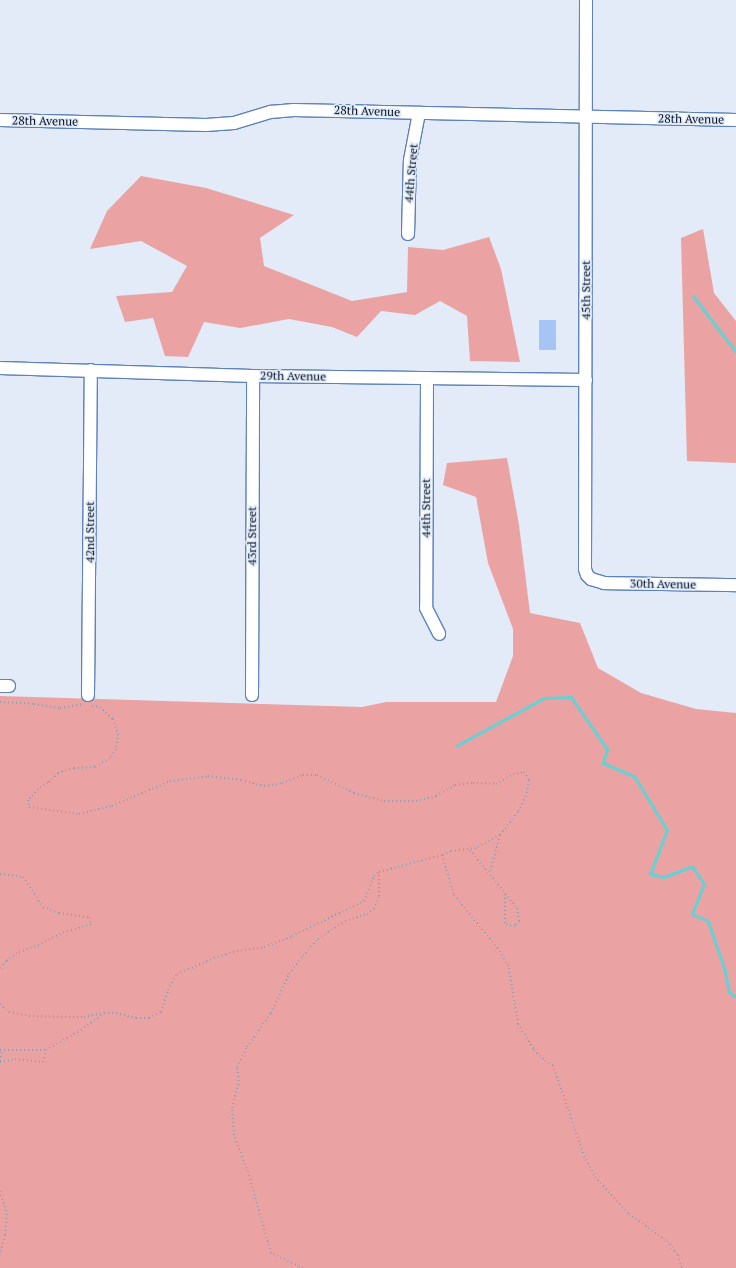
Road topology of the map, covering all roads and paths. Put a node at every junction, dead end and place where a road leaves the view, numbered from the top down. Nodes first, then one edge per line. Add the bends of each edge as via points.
1 (586, 0) edge
2 (419, 113) junction
3 (586, 117) junction
4 (0, 120) edge
5 (736, 120) edge
6 (408, 234) dead end
7 (0, 368) edge
8 (91, 370) junction
9 (252, 376) junction
10 (427, 378) junction
11 (586, 380) junction
12 (591, 579) joint
13 (736, 585) edge
14 (439, 634) dead end
15 (88, 695) dead end
16 (252, 696) dead end
17 (0, 702) edge
18 (500, 835) junction
19 (470, 850) junction
20 (442, 855) junction
21 (379, 872) junction
22 (490, 873) junction
23 (0, 874) edge
24 (505, 893) junction
25 (0, 970) edge
26 (0, 1004) edge
27 (104, 1013) junction
28 (1, 1050) edge
29 (46, 1050) junction
30 (0, 1061) edge
31 (0, 1191) edge
32 (0, 1254) edge
33 (304, 1268) edge
34 (682, 1268) edge

1 - 3 street, 45th Street
2 - 3 street, 28th Avenue
2 - 4 street, 28th Avenue via 294,110 270,112 234,123 206,125
2 - 6 street, 44th Street via 410,160
3 - 5 street, 28th Avenue
3 - 11 street, 45th Street
7 - 8 street, 29th Avenue
8 - 9 street, 29th Avenue
8 - 15 street, 42nd Street
9 - 10 street, 29th Avenue
9 - 16 street, 43rd Street
10 - 11 street, 29th Avenue
10 - 14 street, 44th Street via 426,608
11 - 12 street, 45th Street via 585,558 587,575
12 - 13 street, 30th Avenue via 604,583
17 - 18 path via 60,708 82,704 100,707 113,719 118,734 116,749 110,758 95,767 74,768 58,773 28,800 29,807 79,814 112,806 170,781 208,776 264,786 303,775 317,775 354,793 384,802 416,801 436,796 455,785 496,784 514,774 524,772 529,780 526,796 518,812
18 - 19 path
18 - 22 path
19 - 20 path via 451,851
19 - 22 path
20 - 21 path
20 - 34 path via 454,895 500,951 509,968 518,1024 534,1050 553,1065 584,1156 595,1177 629,1214 667,1241 678,1255
21 - 27 path via 374,876 364,901 264,947 214,958 177,974 168,990 161,1012 149,1018
21 - 33 path via 379,896 374,909 345,921 318,940 303,956 289,974 271,1013 247,1047 237,1068 239,1081 232,1108 234,1136 248,1172 271,1253
22 - 24 path
23 - 25 path via 23,877 43,907 59,913 89,917 91,924 64,932 17,953 6,961
24 - 24 path via 505,923 507,926 515,926 519,921 517,908
26 - 27 path via 9,1012 29,1016 84,1017
27 - 29 path
28 - 29 path
28 - 30 path
29 - 30 path via 43,1062 15,1059
31 - 32 path via 7,1214

